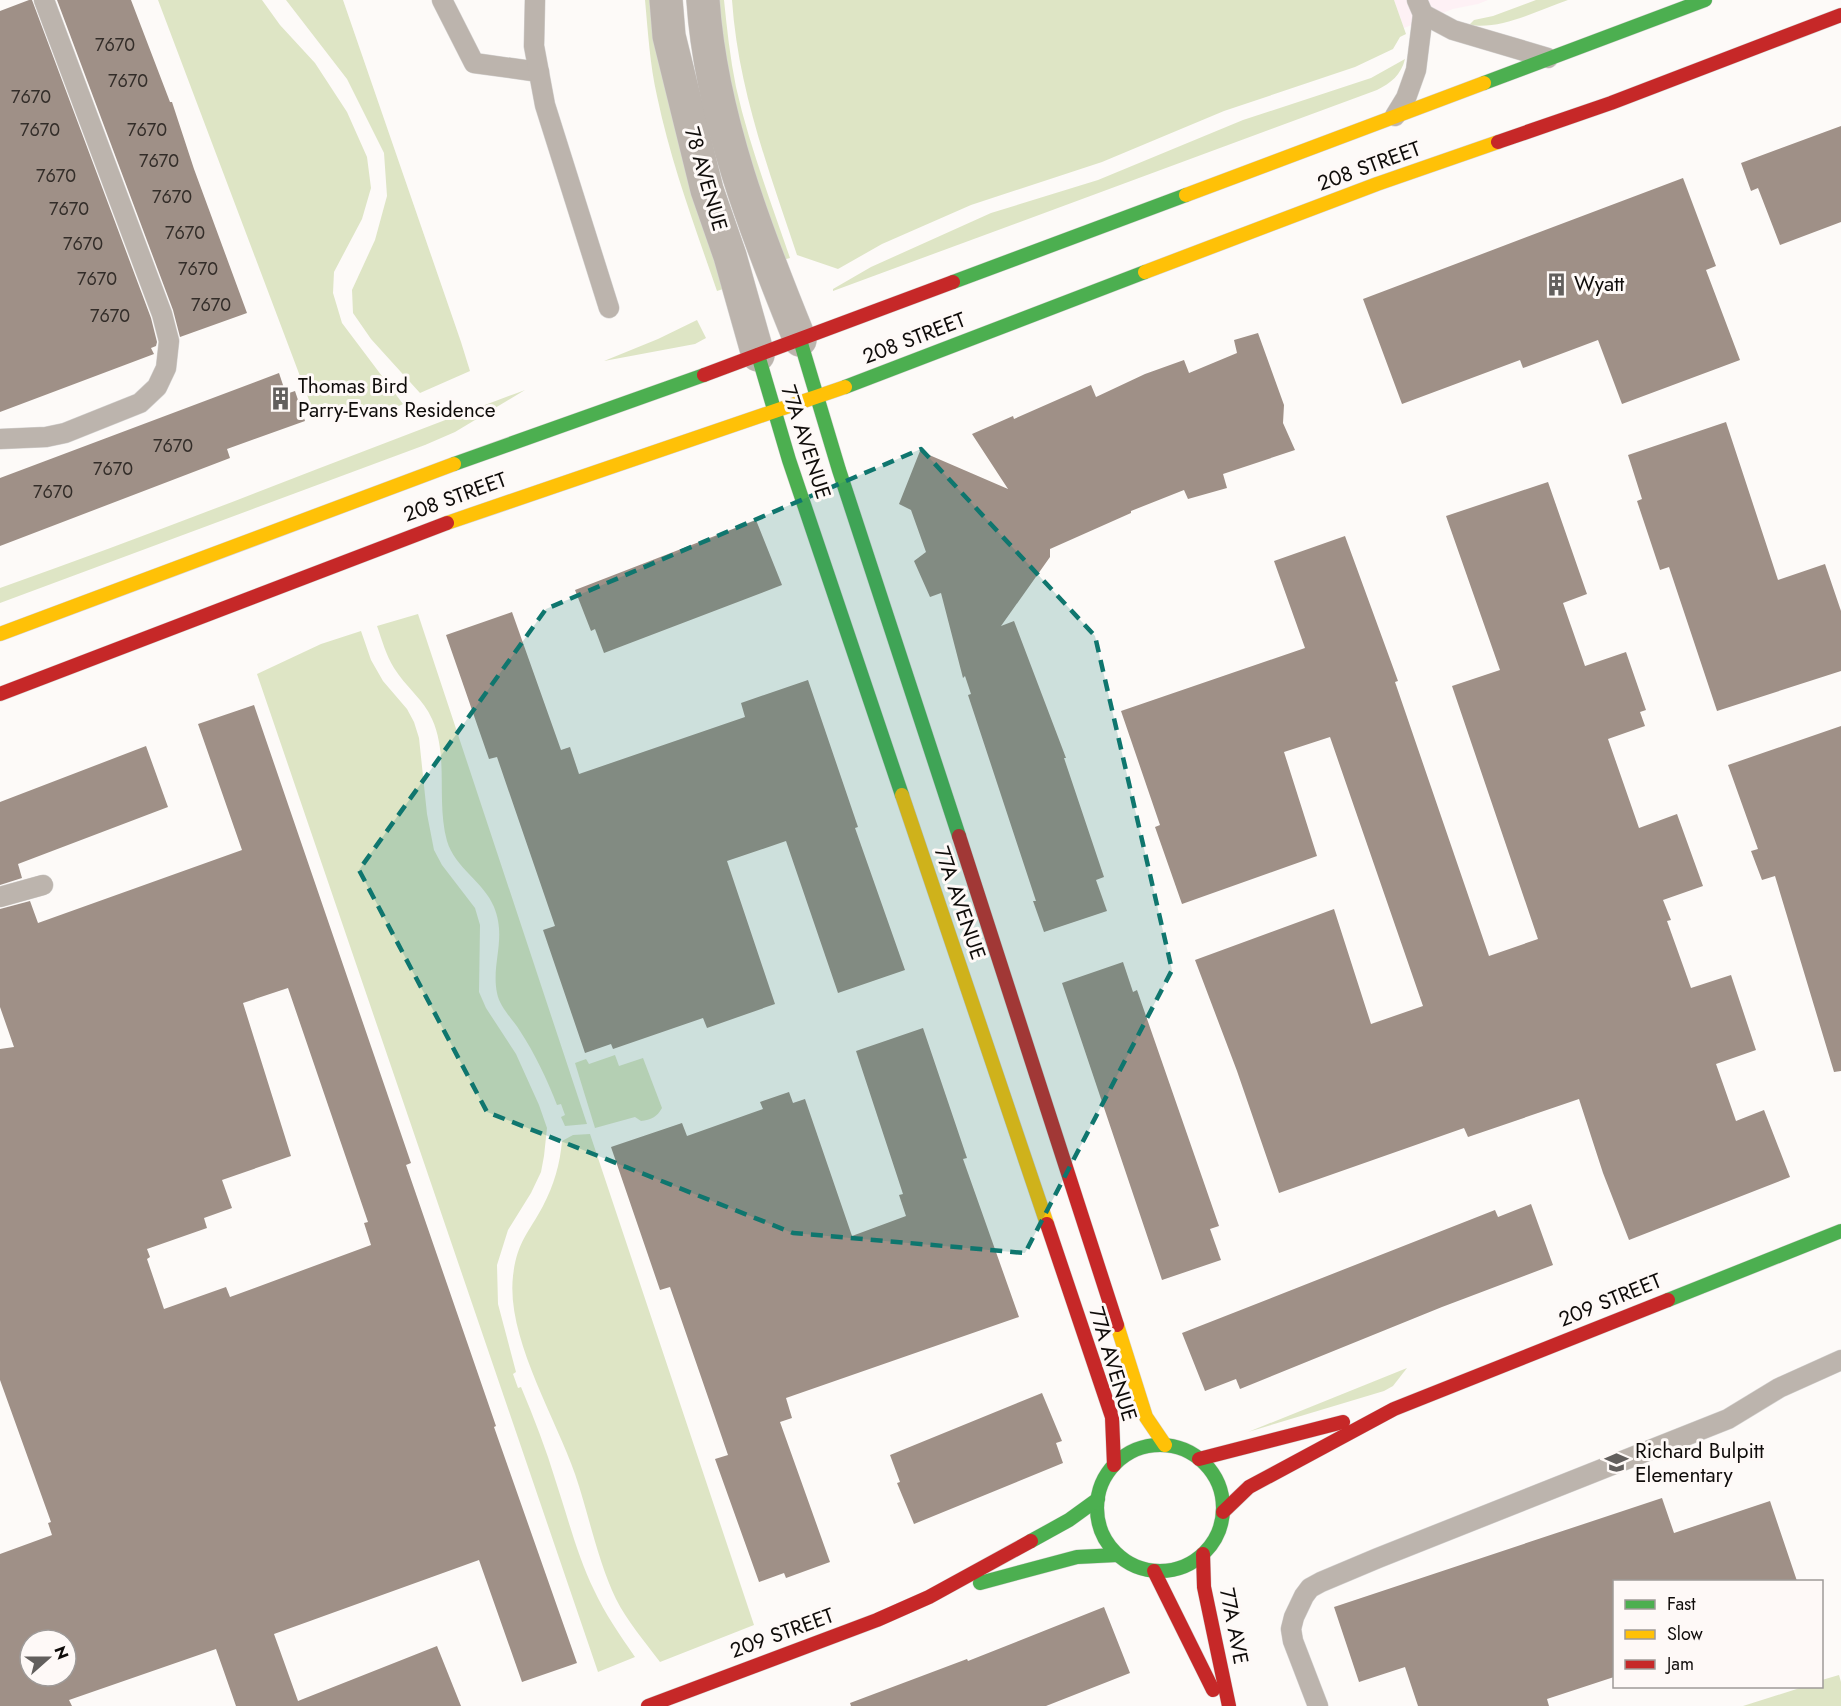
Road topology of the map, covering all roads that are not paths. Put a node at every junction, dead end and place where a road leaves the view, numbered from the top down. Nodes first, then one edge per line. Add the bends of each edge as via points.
1 (44, 0) edge
2 (442, 0) edge
3 (535, 0) edge
4 (666, 0) edge
5 (703, 0) edge
6 (1705, 0) edge
7 (1420, 7) edge
8 (1841, 15) edge
9 (1551, 59) junction
10 (539, 72) junction
11 (1395, 116) junction
12 (609, 308) dead end
13 (800, 339) junction
14 (758, 355) junction
15 (816, 397) junction
16 (773, 411) junction
17 (0, 439) edge
18 (0, 634) edge
19 (0, 694) edge
20 (43, 885) dead end
21 (0, 897) edge
22 (1841, 1231) edge
23 (1841, 1360) edge
24 (1394, 1409) junction
25 (1165, 1445) junction
26 (1199, 1459) junction
27 (1114, 1465) junction
28 (1098, 1499) junction
29 (1223, 1512) junction
30 (1203, 1554) junction
31 (1117, 1555) junction
32 (1154, 1571) junction
33 (929, 1597) junction
34 (648, 1706) edge
35 (1221, 1706) edge
36 (1229, 1706) edge
37 (1318, 1706) edge

1 - 17 lane via 169,341 166,368 157,387 140,403 65,433
2 - 10 lane via 474,63
3 - 10 lane via 534,46
4 - 14 street, 78 AVENUE via 669,36 693,137
5 - 13 street, 78 AVENUE via 726,129 767,255
6 - 9 street, 208 STREET
7 - 9 lane via 1468,36
7 - 11 lane via 1416,70
8 - 15 street, 208 STREET via 1611,103 1377,184
9 - 11 street, 208 STREET
10 - 12 lane via 545,105
11 - 13 street, 208 STREET
13 - 14 street, 208 STREET
13 - 15 street, 77A AVENUE
14 - 16 street, 77A AVENUE
14 - 18 street, 208 STREET via 388,487
15 - 16 street, 208 STREET
15 - 25 street, 77A AVENUE via 1146,1418
16 - 19 street, 208 STREET via 416,533
16 - 27 street, 77A AVENUE via 1112,1417
20 - 21 lane
22 - 24 street, 209 STREET
23 - 37 lane via 1779,1388 1728,1419 1310,1588 1291,1629
24 - 26 street, 209 STREET
24 - 29 street, 209 STREET via 1249,1487
25 - 26 street
25 - 27 street via 1146,1446 1128,1453
26 - 29 street via 1213,1473 1221,1492
27 - 28 street via 1103,1481
28 - 31 street via 1101,1529
28 - 33 street, 209 STREET via 1069,1520
29 - 30 street via 1220,1528
30 - 32 street via 1172,1570
30 - 36 street, 77A AVE via 1204,1587
31 - 32 street
31 - 33 street, 209 STREET via 1077,1557
32 - 35 street
33 - 34 street, 209 STREET

